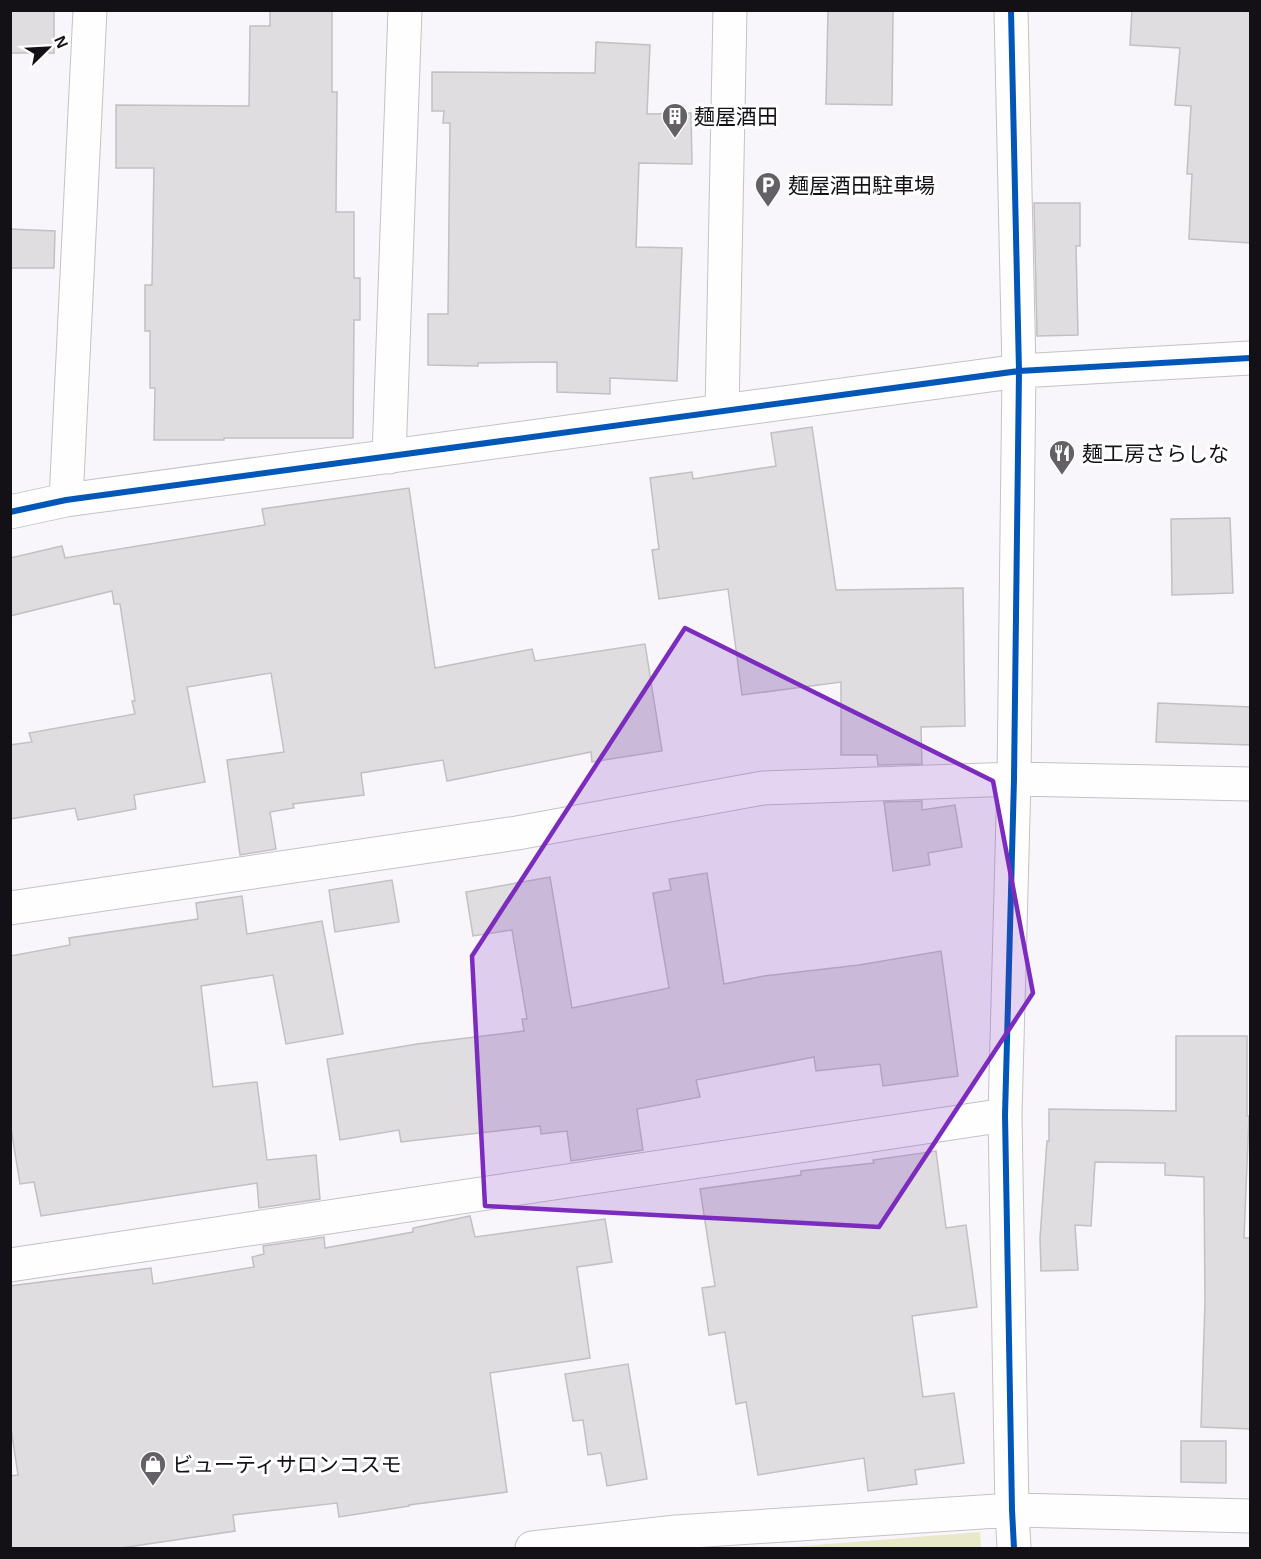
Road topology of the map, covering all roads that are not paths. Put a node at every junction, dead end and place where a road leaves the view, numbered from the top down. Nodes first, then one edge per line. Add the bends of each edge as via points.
1 (90, 10) edge
2 (405, 10) edge
3 (730, 10) edge
4 (1011, 10) edge
5 (1251, 358) edge
6 (1019, 371) junction
7 (722, 411) junction
8 (389, 457) junction
9 (66, 500) junction
10 (10, 512) edge
11 (1014, 779) junction
12 (1251, 784) edge
13 (10, 908) edge
14 (1005, 1115) junction
15 (10, 1265) edge
16 (1012, 1510) junction
17 (1251, 1516) edge
18 (676, 1540) edge
19 (532, 1548) edge
20 (1014, 1548) edge

1 - 9 street
2 - 8 street
3 - 7 street
4 - 6 street
5 - 6 street
6 - 7 street
6 - 11 street
7 - 8 street
8 - 9 street
9 - 10 street
11 - 12 street
11 - 13 street via 763,788 517,833
11 - 14 street
14 - 15 street
14 - 16 street
16 - 17 street
16 - 18 street
16 - 20 street
18 - 19 street

